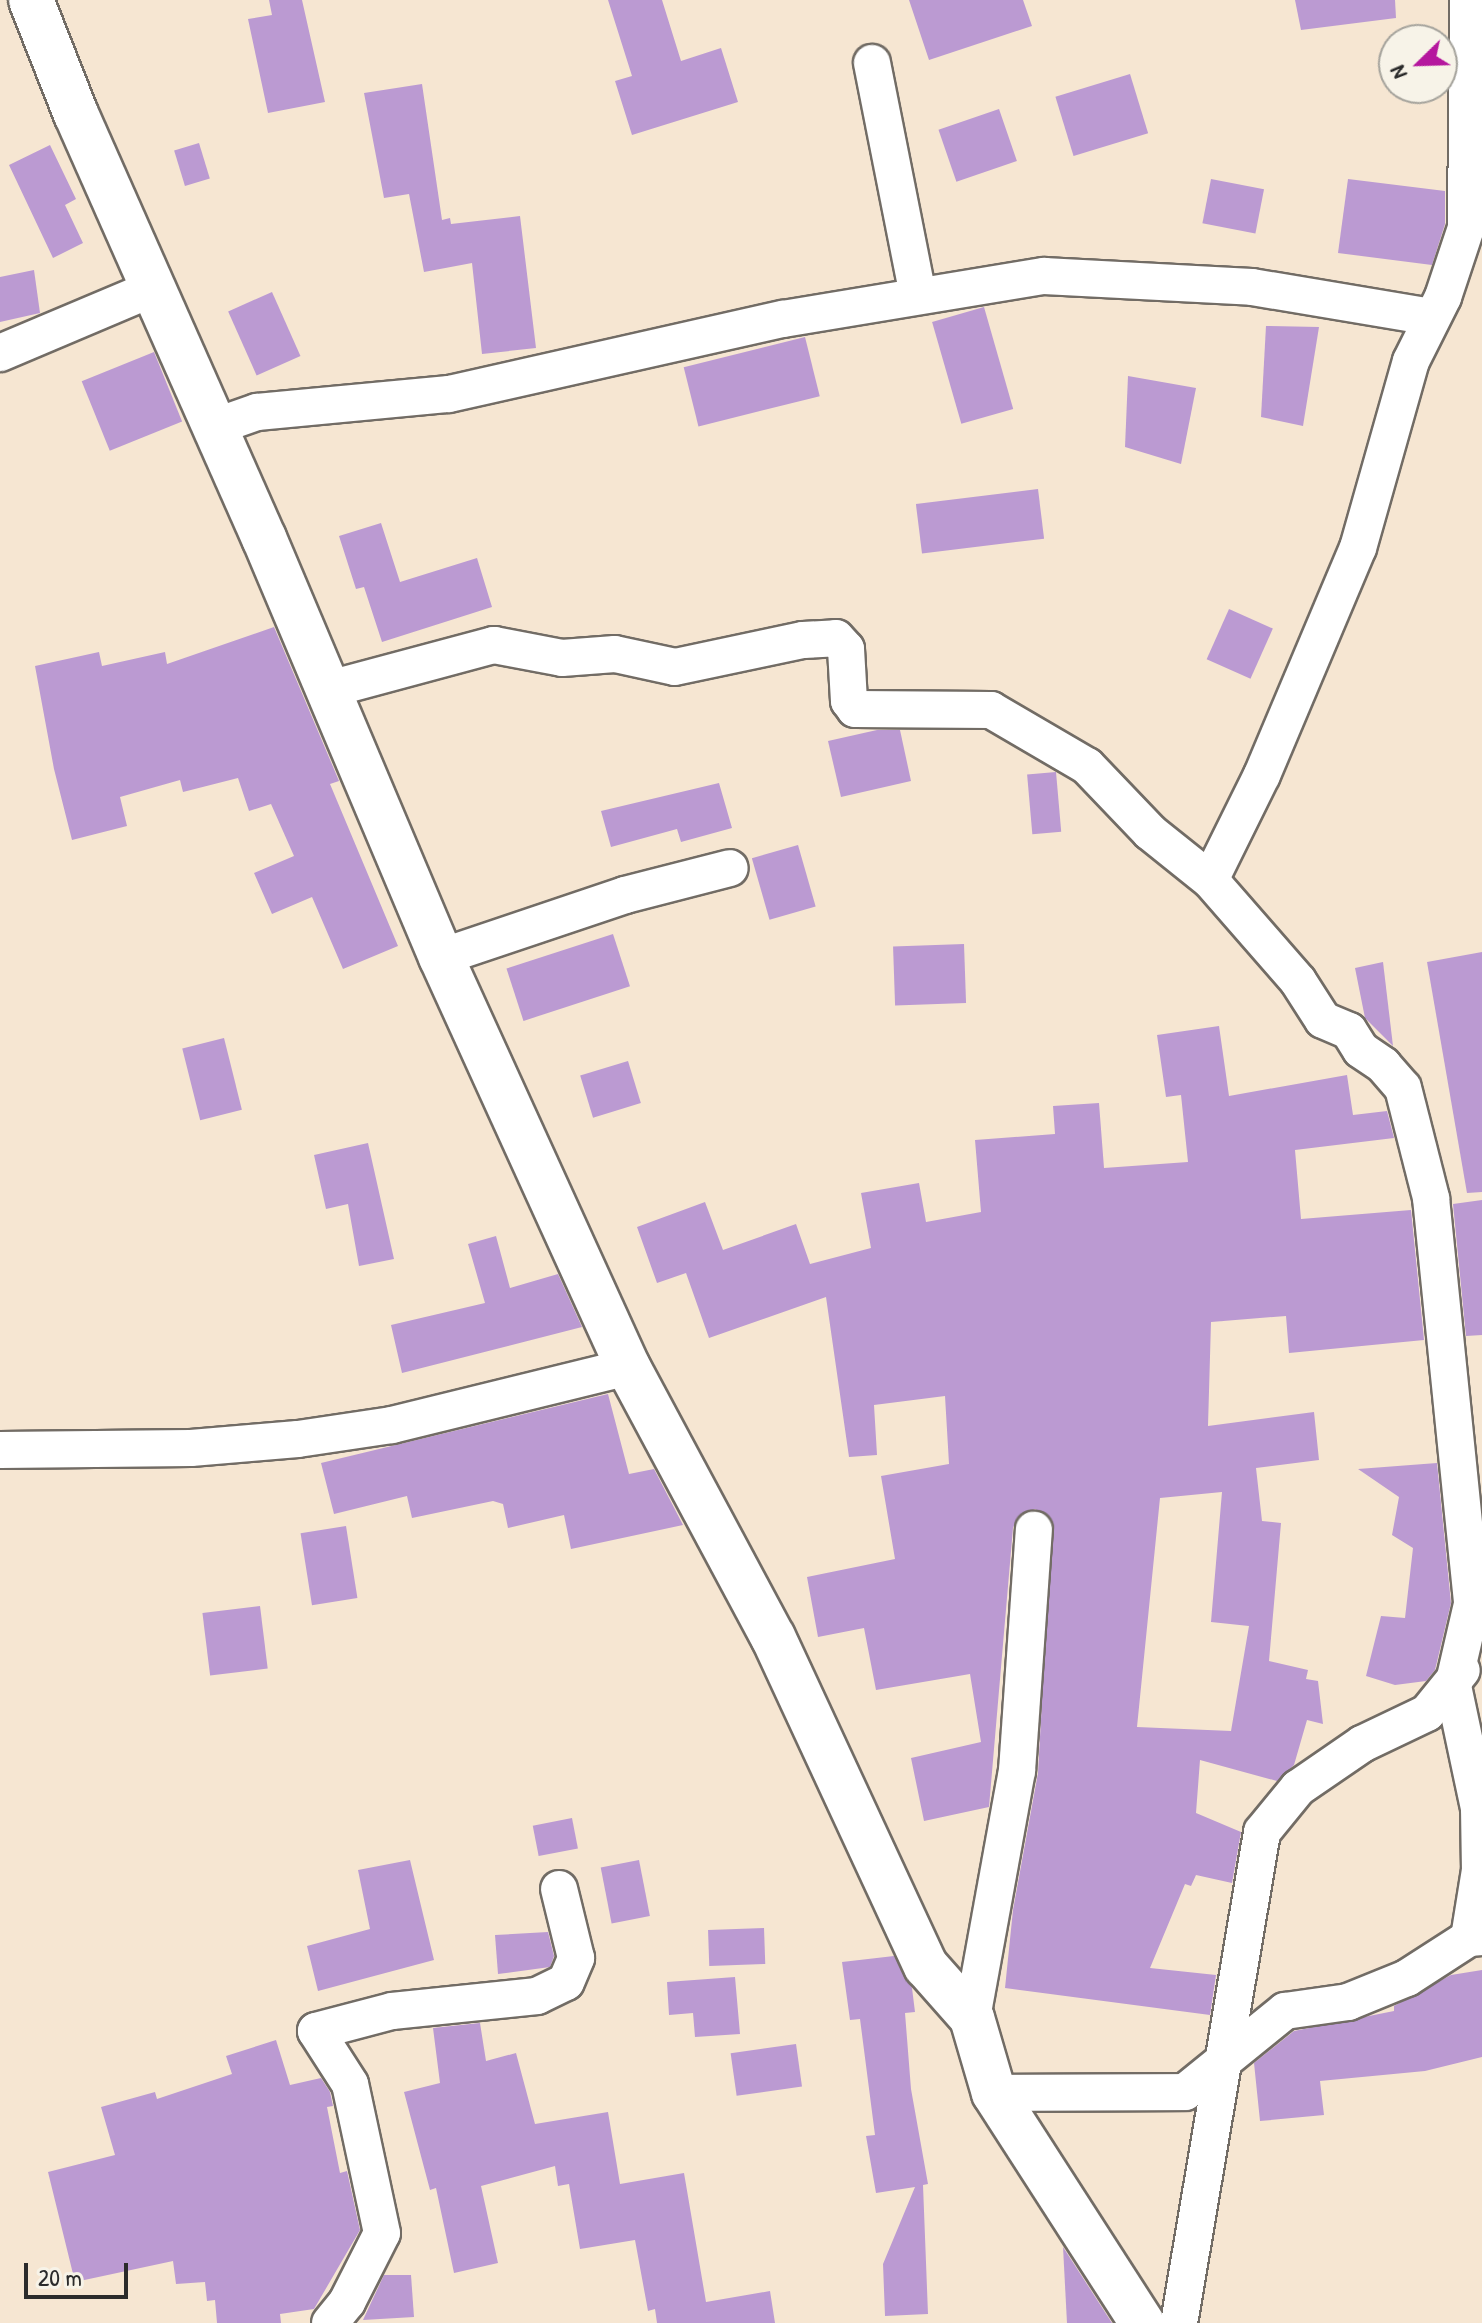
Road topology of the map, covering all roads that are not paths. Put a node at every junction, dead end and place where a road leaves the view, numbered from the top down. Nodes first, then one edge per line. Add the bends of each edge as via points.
1 (31, 0) edge
2 (1468, 0) edge
3 (872, 63) dead end
4 (154, 288) junction
5 (918, 296) junction
6 (1432, 317) junction
7 (0, 353) edge
8 (214, 427) junction
9 (326, 690) junction
10 (730, 868) dead end
11 (1210, 880) junction
12 (441, 957) junction
13 (628, 1367) junction
14 (0, 1450) edge
15 (1034, 1530) dead end
16 (1482, 1629) edge
17 (1453, 1686) junction
18 (559, 1889) dead end
19 (1476, 1937) edge
20 (972, 2018) junction
21 (1223, 2056) junction
22 (994, 2093) junction
23 (330, 2323) edge
24 (1142, 2323) edge
25 (1179, 2323) edge

1 - 4 street
2 - 6 street via 1466,228
3 - 5 street
4 - 7 street
4 - 8 street
5 - 6 street via 1044,276 1158,279 1252,287
5 - 8 street via 783,319 449,394 257,412
6 - 11 street via 1411,361 1358,548 1249,804
8 - 9 street
9 - 11 street via 494,645 562,658 615,654 675,667 836,638 846,649 849,701 855,709 997,713 1087,766 1150,832
9 - 12 street
10 - 12 street via 625,895
11 - 17 street via 1298,981 1323,1020 1349,1031 1361,1050 1403,1088 1431,1198 1472,1604
12 - 13 street
13 - 14 street via 392,1425 298,1439 191,1448
13 - 20 street via 773,1637 926,1966
15 - 20 street via 1017,1771
16 - 17 street
17 - 19 street via 1479,1808
17 - 21 street via 1427,1713 1362,1744 1298,1788 1262,1832
18 - 23 street via 576,1958 566,1982 537,1996 392,2011 316,2031 350,2084 382,2233 347,2302
19 - 21 street via 1407,1978 1348,2002 1285,2011
20 - 22 street
21 - 22 street via 1185,2092
21 - 25 street
22 - 24 street

